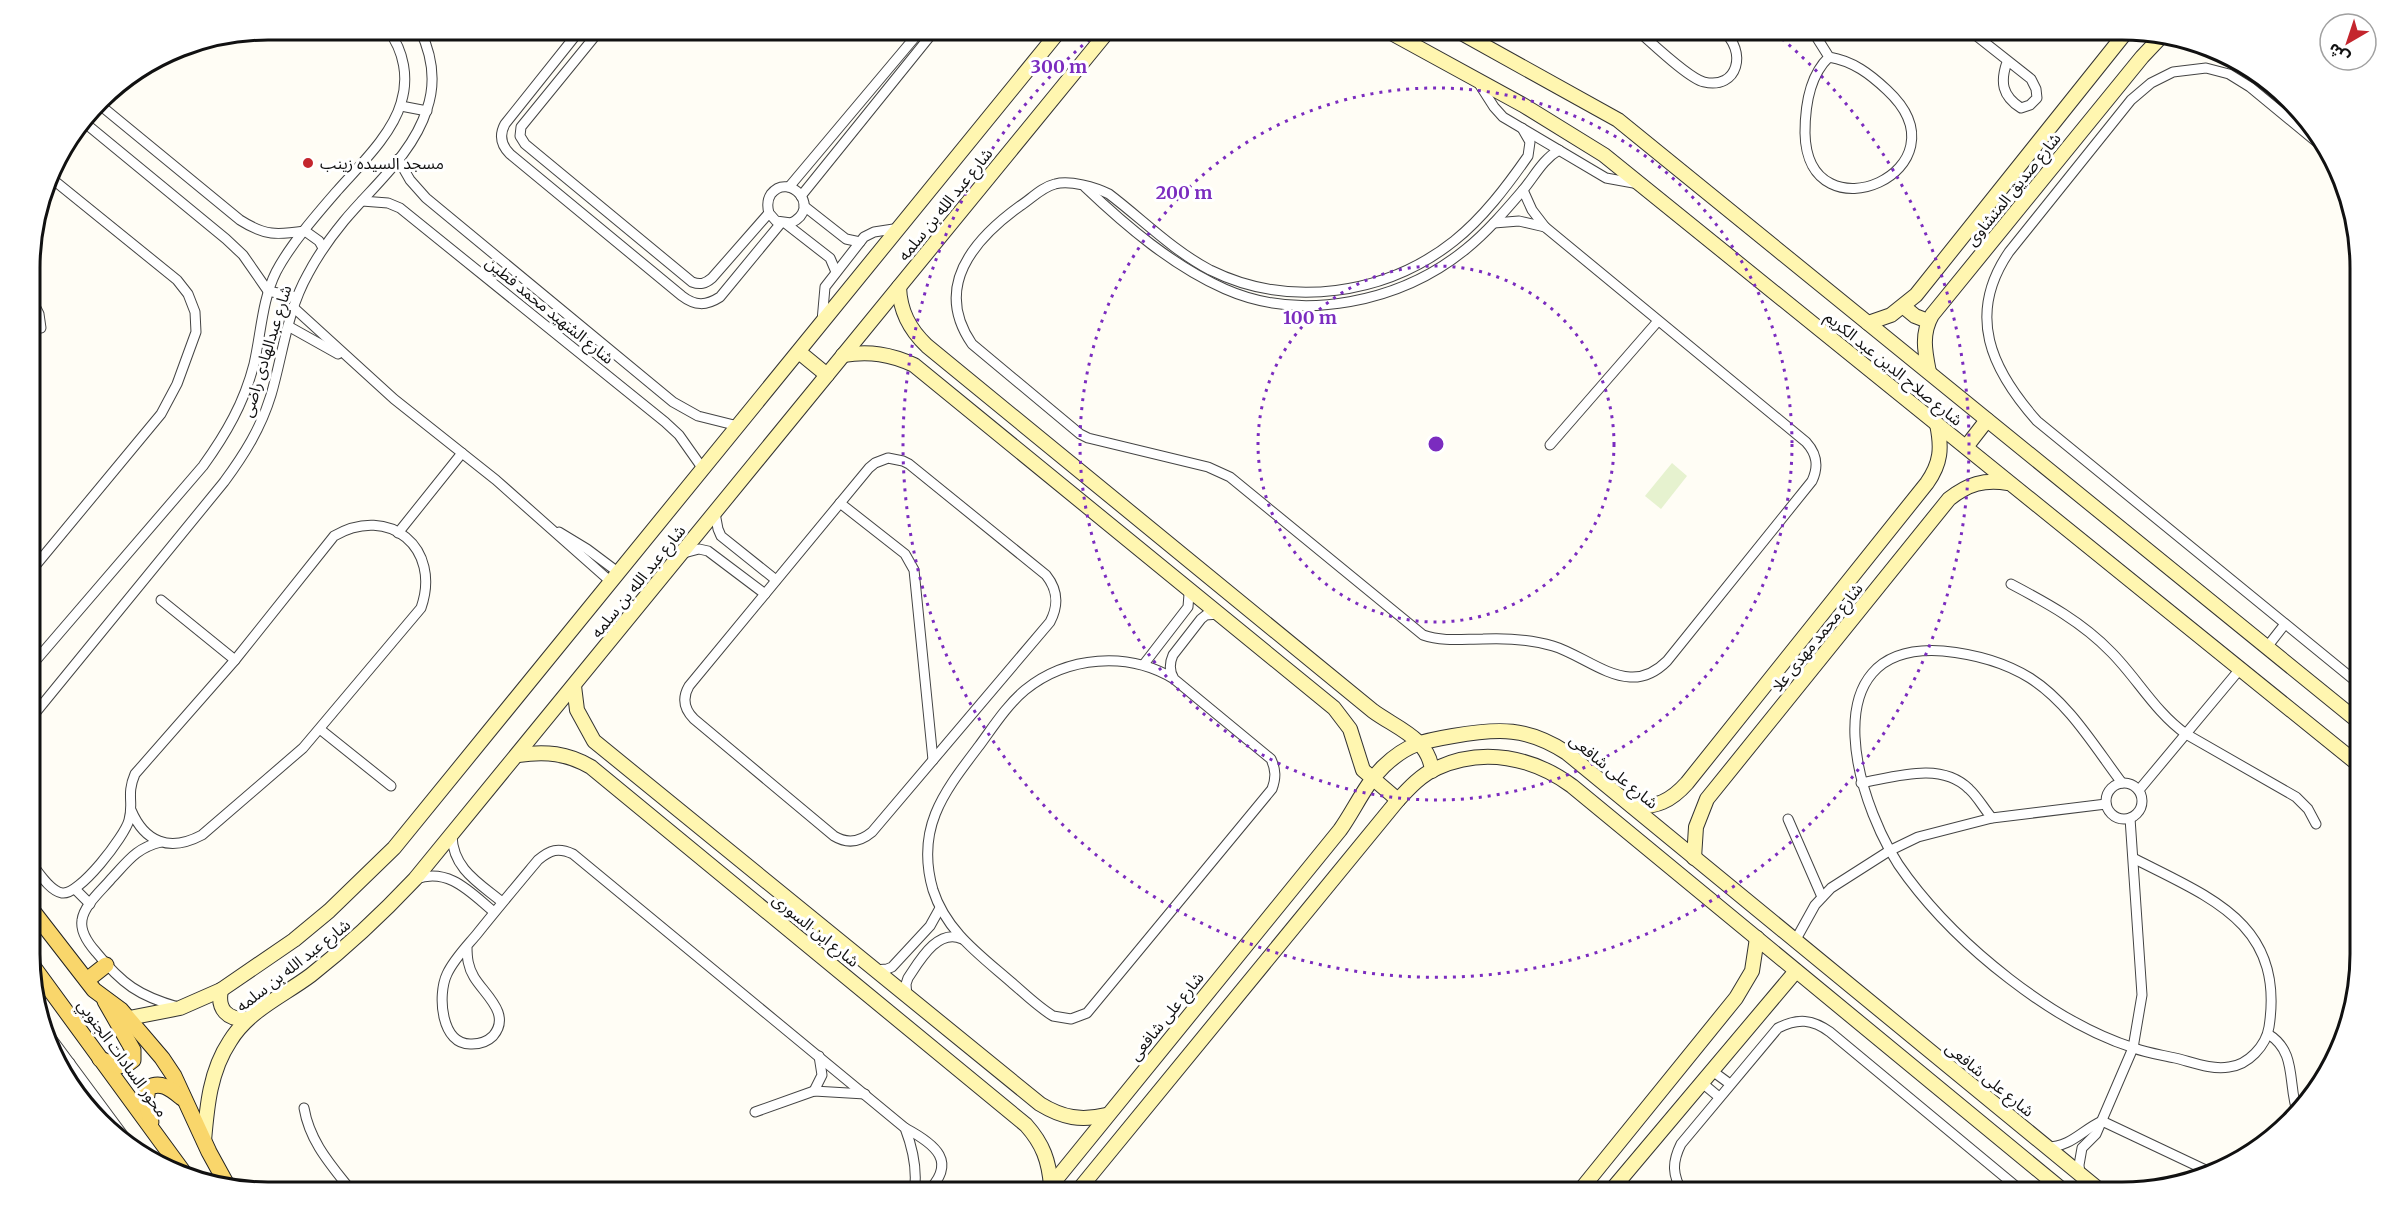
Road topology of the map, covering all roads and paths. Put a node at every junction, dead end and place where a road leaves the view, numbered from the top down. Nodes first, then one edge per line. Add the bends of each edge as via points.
1 (395, 40) edge
2 (424, 40) edge
3 (572, 40) edge
4 (592, 40) edge
5 (920, 40) edge
6 (921, 40) edge
7 (1052, 40) edge
8 (1101, 40) edge
9 (1404, 40) edge
10 (1474, 40) edge
11 (1649, 40) edge
12 (1733, 40) edge
13 (1818, 40) edge
14 (1981, 40) edge
15 (2121, 40) edge
16 (2155, 43) edge
17 (1829, 57) junction
18 (2007, 62) junction
19 (1476, 80) junction
20 (401, 106) junction
21 (105, 109) edge
22 (427, 111) junction
23 (90, 127) edge
24 (1522, 128) junction
25 (2302, 130) edge
26 (1559, 150) junction
27 (398, 159) junction
28 (1523, 164) junction
29 (1536, 173) junction
30 (2046, 176) junction
31 (57, 183) edge
32 (1640, 184) junction
33 (789, 187) junction
34 (1085, 187) junction
35 (2061, 188) junction
36 (1523, 190) junction
37 (801, 196) junction
38 (362, 201) junction
39 (1493, 201) junction
40 (596, 203) junction
41 (804, 206) junction
42 (1505, 211) junction
43 (769, 213) junction
44 (585, 217) junction
45 (621, 223) junction
46 (783, 223) junction
47 (1494, 224) junction
48 (1545, 227) junction
49 (900, 228) junction
50 (305, 231) junction
51 (610, 237) junction
52 (860, 242) junction
53 (323, 248) junction
54 (1212, 270) junction
55 (836, 272) junction
56 (1208, 281) junction
57 (899, 287) junction
58 (268, 291) junction
59 (296, 297) junction
60 (293, 307) junction
61 (1904, 307) junction
62 (40, 321) edge
63 (1658, 321) junction
64 (1929, 321) junction
65 (1868, 323) junction
66 (822, 324) junction
67 (288, 326) junction
68 (41, 328) dead end
69 (799, 352) junction
70 (843, 355) junction
71 (346, 357) junction
72 (1929, 372) junction
73 (827, 375) junction
74 (1987, 420) junction
75 (1937, 424) junction
76 (738, 426) junction
77 (1550, 446) dead end
78 (1966, 447) junction
79 (462, 453) junction
80 (704, 469) junction
81 (2010, 483) junction
82 (840, 503) junction
83 (715, 513) junction
84 (399, 533) junction
85 (681, 555) junction
86 (40, 560) edge
87 (615, 578) junction
88 (776, 580) junction
89 (2011, 584) dead end
90 (1186, 588) junction
91 (765, 594) junction
92 (161, 600) dead end
93 (1218, 614) junction
94 (2285, 624) junction
95 (1164, 639) junction
96 (2267, 647) junction
97 (1177, 650) junction
98 (40, 655) edge
99 (235, 660) junction
100 (1143, 664) junction
101 (2240, 669) junction
102 (2350, 677) edge
103 (1174, 679) junction
104 (574, 686) junction
105 (40, 707) edge
106 (2350, 715) edge
107 (321, 730) junction
108 (2186, 734) junction
109 (1419, 741) junction
110 (518, 755) junction
111 (2350, 757) edge
112 (933, 760) junction
113 (1432, 771) junction
114 (1372, 779) junction
115 (1861, 783) junction
116 (2122, 783) junction
117 (391, 786) dead end
118 (2139, 790) junction
119 (1398, 800) junction
120 (2106, 804) junction
121 (1632, 806) junction
122 (131, 810) junction
123 (2130, 818) junction
124 (1788, 819) dead end
125 (1992, 819) junction
126 (2316, 824) dead end
127 (452, 836) junction
128 (161, 842) junction
129 (1889, 851) junction
130 (738, 858) junction
131 (1694, 858) junction
132 (2134, 859) junction
133 (40, 873) edge
134 (724, 876) junction
135 (415, 879) junction
136 (1726, 884) junction
137 (75, 889) junction
138 (1822, 897) junction
139 (1712, 900) junction
140 (502, 903) junction
141 (90, 904) junction
142 (940, 908) junction
143 (494, 912) junction
144 (40, 920) edge
145 (1757, 938) junction
146 (962, 939) junction
147 (1795, 941) junction
148 (466, 946) junction
149 (106, 965) junction
150 (874, 970) junction
151 (1796, 971) junction
152 (42, 978) edge
153 (87, 980) junction
154 (221, 990) junction
155 (907, 997) junction
156 (104, 1000) junction
157 (180, 1008) junction
158 (928, 1014) junction
159 (129, 1018) junction
160 (247, 1019) junction
161 (913, 1031) junction
162 (2268, 1034) junction
163 (2133, 1048) junction
164 (64, 1055) edge
165 (819, 1056) junction
166 (100, 1059) junction
167 (70, 1063) joint
168 (1711, 1070) junction
169 (1701, 1082) junction
170 (1730, 1084) junction
171 (814, 1091) junction
172 (866, 1094) junction
173 (1719, 1097) junction
174 (184, 1100) junction
175 (2294, 1103) edge
176 (304, 1108) dead end
177 (755, 1112) dead end
178 (1106, 1115) junction
179 (111, 1120) edge
180 (2102, 1120) junction
181 (905, 1128) junction
182 (155, 1133) junction
183 (204, 1141) junction
184 (2047, 1147) junction
185 (177, 1163) edge
186 (2201, 1168) edge
187 (2080, 1174) junction
188 (223, 1178) edge
189 (345, 1182) edge
190 (914, 1182) edge
191 (937, 1182) edge
192 (1049, 1182) edge
193 (1053, 1182) edge
194 (1085, 1182) edge
195 (1587, 1182) edge
196 (1618, 1182) edge
197 (1677, 1182) edge
198 (2012, 1182) edge
199 (2054, 1182) edge
200 (2090, 1182) edge

1 - 20 street, شارع عبدالهادى راضى via 403,60 406,84
2 - 22 street, شارع عبدالهادى راضى via 432,72
3 - 44 street via 505,124 501,137 510,154
4 - 40 street via 521,127 520,136
5 - 33 street
6 - 37 street
7 - 49 street, شارع عبد الله بن سلمه
8 - 57 street, شارع عبد الله بن سلمه
9 - 19 street, شارع صلاح الدين عبد الكريم
10 - 65 street, شارع صلاح الدين عبد الكريم via 1618,120
11 - 12 street via 1706,83 1724,80 1736,67
13 - 17 street
14 - 18 street
15 - 61 street, شارع صديق المنشاوى
16 - 30 street, شارع صديق المنشاوى
17 - 17 street via 1815,74 1807,108 1807,156 1815,170 1840,187 1872,187 1887,180 1908,155 1909,124 1903,109 1882,85 1857,65
18 - 18 street via 2002,75 2007,95 2021,108 2030,105 2037,98 2031,79
19 - 24 street via 1498,113
19 - 32 street, شارع صلاح الدين عبد الكريم via 1574,136
20 - 22 street
20 - 50 street, شارع عبدالهادى راضى via 374,150
21 - 50 street via 255,230 272,234
22 - 27 street, شارع عبدالهادى راضى via 410,145
23 - 58 street via 226,239 243,255
24 - 26 street
24 - 28 street via 1530,142
25 - 35 street via 2240,80 2218,70 2183,69 2151,83 2131,100
26 - 29 street
26 - 32 street via 1610,180
27 - 38 street, شارع عبدالهادى راضى
27 - 76 street, شارع الشهيد محمد فطين via 426,198 673,402 698,416
28 - 29 street
28 - 39 street
29 - 36 street
30 - 35 street
30 - 64 street, شارع صديق المنشاوى
31 - 86 street via 177,280 195,312 196,332 161,414
32 - 75 street, شارع صلاح الدين عبد الكريم
33 - 37 street
33 - 43 street via 773,192 768,201
34 - 54 street via 1108,194 1177,249
34 - 56 street via 1172,259
34 - 63 street via 1062,183 1047,187 1003,218 973,250 956,288 955,308 972,344 1088,438 1208,467 1230,477 1414,630 1433,639 1531,641 1571,653 1621,676 1651,673 1667,661 1812,481 1817,464 1812,448
35 - 94 street via 2009,252 1991,286 1987,327 1998,366 2037,421
36 - 42 street
36 - 48 street
37 - 41 street
38 - 53 street, شارع عبدالهادى راضى
38 - 80 street, شارع الشهيد محمد فطين via 382,201 400,208 665,422
39 - 42 street
39 - 54 street via 1472,225 1438,253 1400,274 1359,287 1316,293 1283,291 1251,285
40 - 44 street
40 - 45 street
41 - 46 street via 796,220
41 - 52 street via 846,239
42 - 47 street
43 - 45 street via 703,284 692,282
43 - 46 street
44 - 51 street
45 - 51 street
46 - 51 street via 720,297 705,304 688,302
46 - 55 street via 830,258
47 - 48 street via 1520,221
47 - 56 street via 1433,272 1360,299 1282,303 1244,296
48 - 63 street
49 - 52 street via 874,232
49 - 66 street, شارع عبد الله بن سلمه
50 - 53 street via 320,241
50 - 58 street, شارع عبدالهادى راضى via 290,249
52 - 55 street
53 - 59 street, شارع عبدالهادى راضى
54 - 56 street
55 - 66 street via 825,287
57 - 70 street, شارع عبد الله بن سلمه
57 - 109 street via 909,326 927,346 1363,704
58 - 59 street
58 - 98 street, شارع عبدالهادى راضى via 246,391 220,443
59 - 60 street, شارع عبدالهادى راضى
60 - 67 street, شارع عبدالهادى راضى
60 - 71 street
61 - 64 street
61 - 65 street, شارع صديق المنشاوى
62 - 68 street
63 - 77 street
64 - 72 street via 1924,340
65 - 72 street, شارع صلاح الدين عبد الكريم
66 - 69 street, شارع عبد الله بن سلمه
67 - 71 street
67 - 105 street, شارع عبدالهادى راضى via 263,418 239,462
69 - 73 street
69 - 76 street, شارع عبد الله بن سلمه
70 - 73 street, شارع عبد الله بن سلمه
70 - 90 street via 880,353 914,365
71 - 79 street
72 - 74 street, شارع صلاح الدين عبد الكريم
73 - 83 street, شارع عبد الله بن سلمه
74 - 78 street
74 - 96 street, شارع صلاح الدين عبد الكريم
75 - 78 street, شارع صلاح الدين عبد الكريم
75 - 121 street, شارع محمد مهدى علا via 1941,456 1920,492 1676,795 1647,807
76 - 80 street, شارع عبد الله بن سلمه
78 - 81 street, شارع صلاح الدين عبد الكريم
79 - 84 street
79 - 87 street via 551,528 587,549
80 - 87 street, شارع عبد الله بن سلمه
81 - 101 street, شارع صلاح الدين عبد الكريم
81 - 131 street, شارع محمد مهدى علا via 1977,482 1949,499 1707,799 1696,827
82 - 88 street
82 - 112 street via 904,554 914,570
82 - 112 street via 875,463 888,458 903,460 1046,575 1055,590 1056,606 1050,622
83 - 85 street, شارع عبد الله بن سلمه
83 - 88 street via 722,536
84 - 99 street via 383,525 366,524 349,527 334,536
84 - 107 street via 422,557 427,574 421,608
85 - 91 street via 690,550 708,550
85 - 104 street, شارع عبد الله بن سلمه
87 - 154 street, شارع عبد الله بن سلمه via 386,856 294,940
88 - 91 street
89 - 108 street via 2057,609 2094,636 2126,668 2163,715
90 - 93 street
90 - 95 street via 1188,607
91 - 112 street via 688,686 685,704 694,719 834,836 849,841 872,832
92 - 99 street
93 - 97 street via 1201,619
93 - 114 street via 1344,718 1363,770
94 - 96 street
94 - 102 street
95 - 97 street
95 - 100 street
96 - 106 street, شارع صلاح الدين عبد الكريم
97 - 103 street via 1170,661
99 - 122 street via 135,774 130,786
100 - 103 street
100 - 142 street via 1077,664 1040,679 1010,705 947,788 932,820 928,856
101 - 108 street
101 - 111 street, شارع صلاح الدين عبد الكريم
103 - 146 street via 1270,759 1275,779 1266,798 1094,1006 1080,1017 1062,1019 1046,1012
104 - 110 street, شارع عبد الله بن سلمه
104 - 130 street, شارع ابن السورى via 581,721 594,741
107 - 117 street
107 - 128 street via 202,835 189,842
108 - 118 street
108 - 126 street via 2296,797
109 - 113 street via 1429,755
109 - 114 street, شارع على شافعى via 1398,754
109 - 121 street, شارع على شافعى via 1492,729 1524,733 1567,753
110 - 127 street, شارع عبد الله بن سلمه
110 - 134 street, شارع ابن السورى via 550,752 591,767
113 - 119 street
113 - 139 street via 1480,758 1521,760 1542,766
114 - 119 street
114 - 178 street, شارع على شافعى via 1340,830
115 - 116 street via 1854,722 1863,685 1892,658 1935,651 1960,652 2007,666 2049,692
115 - 125 street via 1923,773 1945,775 1969,789
115 - 129 street
116 - 118 street
116 - 120 street via 2111,788
118 - 123 street via 2142,806
119 - 194 street
120 - 123 street via 2115,817
120 - 125 street
121 - 131 street, شارع على شافعى
122 - 128 street via 137,824
122 - 137 street via 117,843
123 - 132 street
124 - 138 street
125 - 129 street via 1918,837
127 - 135 street, شارع عبد الله بن سلمه
127 - 140 street via 458,864
128 - 141 street via 140,849
129 - 138 street
129 - 163 street via 1938,913 2004,974 2079,1024
130 - 134 street
130 - 150 street, شارع ابن السورى
131 - 136 street, شارع على شافعى
132 - 162 street via 2216,901 2239,919 2254,938 2271,981
132 - 163 street via 2142,995
133 - 137 street via 56,891 66,893
134 - 161 street, شارع ابن السورى
135 - 143 street via 436,875 456,881
135 - 160 street, شارع عبد الله بن سلمه via 346,947
136 - 139 street
136 - 147 street, شارع على شافعى
137 - 141 street
138 - 147 street
139 - 145 street
140 - 143 street
140 - 165 street via 549,851 561,849 573,854
141 - 149 street via 82,918 82,930
142 - 146 street
142 - 150 street via 934,921 892,967
143 - 148 street
144 - 153 main road, محور السادات الجنوبي
145 - 151 street
145 - 195 street via 1752,970 1736,998
146 - 155 street via 949,936 937,941 908,978
147 - 184 street, شارع على شافعى
148 - 148 street via 447,974 442,1002 450,1033 468,1044 481,1043 499,1025 498,1011 475,980
149 - 153 main road
149 - 157 street via 140,992
150 - 155 street, شارع ابن السورى
151 - 168 street
151 - 199 street
152 - 166 main road, محور السادات الجنوبي
153 - 156 main road, محور السادات الجنوبي
154 - 157 street, شارع عبد الله بن سلمه
154 - 160 street via 219,999 228,1016
155 - 158 street, شارع ابن السورى
156 - 159 main road, محور السادات الجنوبي
156 - 166 main road via 133,1055 129,1064 118,1066
157 - 159 street, شارع عبد الله بن سلمه
158 - 161 street
158 - 178 street, شارع ابن السورى via 1055,1114 1072,1119
159 - 174 main road, محور السادات الجنوبي via 162,1058
160 - 183 street, شارع عبد الله بن سلمه via 217,1064 209,1091
161 - 192 street, شارع ابن السورى via 1032,1132 1045,1153
162 - 163 street via 2252,1057 2230,1067 2213,1067
162 - 175 street via 2288,1057
163 - 180 street
164 - 167 street
165 - 171 street via 822,1075
165 - 172 street
166 - 182 main road, محور السادات الجنوبي
167 - 179 street
168 - 169 street
168 - 170 street
169 - 173 street
169 - 196 street
170 - 173 street
170 - 198 street via 1778,1028 1805,1020 1819,1024
171 - 172 street
171 - 177 street
172 - 181 street
173 - 197 street via 1675,1155
174 - 182 main road via 166,1086 148,1088 146,1101
174 - 183 main road, محور السادات الجنوبي
176 - 189 street via 313,1140
178 - 193 street, شارع على شافعى
180 - 184 street via 2066,1145
180 - 186 street
180 - 187 street via 2096,1134 2082,1148
181 - 190 street via 912,1147
181 - 191 street via 932,1144 942,1161
182 - 185 main road, محور السادات الجنوبي
183 - 188 main road, محور السادات الجنوبي
184 - 187 street, شارع على شافعى
187 - 200 street, شارع على شافعى

